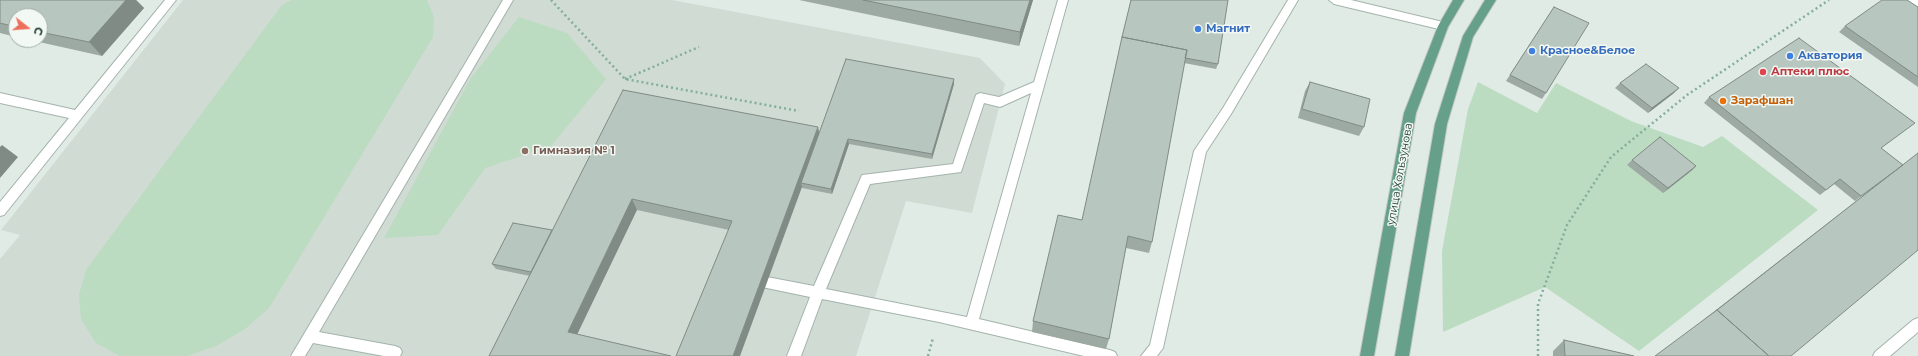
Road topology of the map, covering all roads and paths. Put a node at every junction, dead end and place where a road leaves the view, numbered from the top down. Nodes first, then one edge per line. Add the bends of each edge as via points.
1 (171, 0) edge
2 (508, 0) edge
3 (551, 0) edge
4 (1063, 0) edge
5 (1293, 0) edge
6 (1459, 0) edge
7 (1492, 0) edge
8 (1829, 0) edge
9 (1912, 0) edge
10 (1339, 1) edge
11 (1918, 4) edge
12 (1442, 26) junction
13 (700, 47) dead end
14 (624, 79) junction
15 (1038, 85) junction
16 (0, 98) edge
17 (799, 111) dead end
18 (78, 115) junction
19 (0, 211) edge
20 (767, 283) edge
21 (818, 293) junction
22 (971, 324) junction
23 (1918, 324) edge
24 (310, 336) junction
25 (396, 352) dead end
26 (298, 356) edge
27 (794, 356) edge
28 (1110, 356) edge
29 (1148, 356) edge
30 (1367, 356) edge
31 (1402, 356) edge
32 (1538, 356) edge
33 (1880, 356) edge

1 - 18 lane
2 - 24 lane
3 - 14 path
4 - 15 lane
5 - 29 lane via 1227,111 1200,151 1156,348
6 - 12 main road, улица Хользунова
7 - 31 main road via 1468,36 1441,124
8 - 32 path via 1687,95 1611,157 1568,225 1538,304
9 - 11 lane
10 - 12 lane
12 - 30 main road, улица Хользунова via 1410,113
13 - 14 path
14 - 17 path
15 - 21 lane via 1000,102 980,98 957,168 866,180
15 - 22 lane
16 - 18 lane
18 - 19 lane
20 - 21 lane
21 - 22 lane
21 - 27 lane
22 - 28 lane
23 - 33 lane
24 - 25 lane
24 - 26 lane

